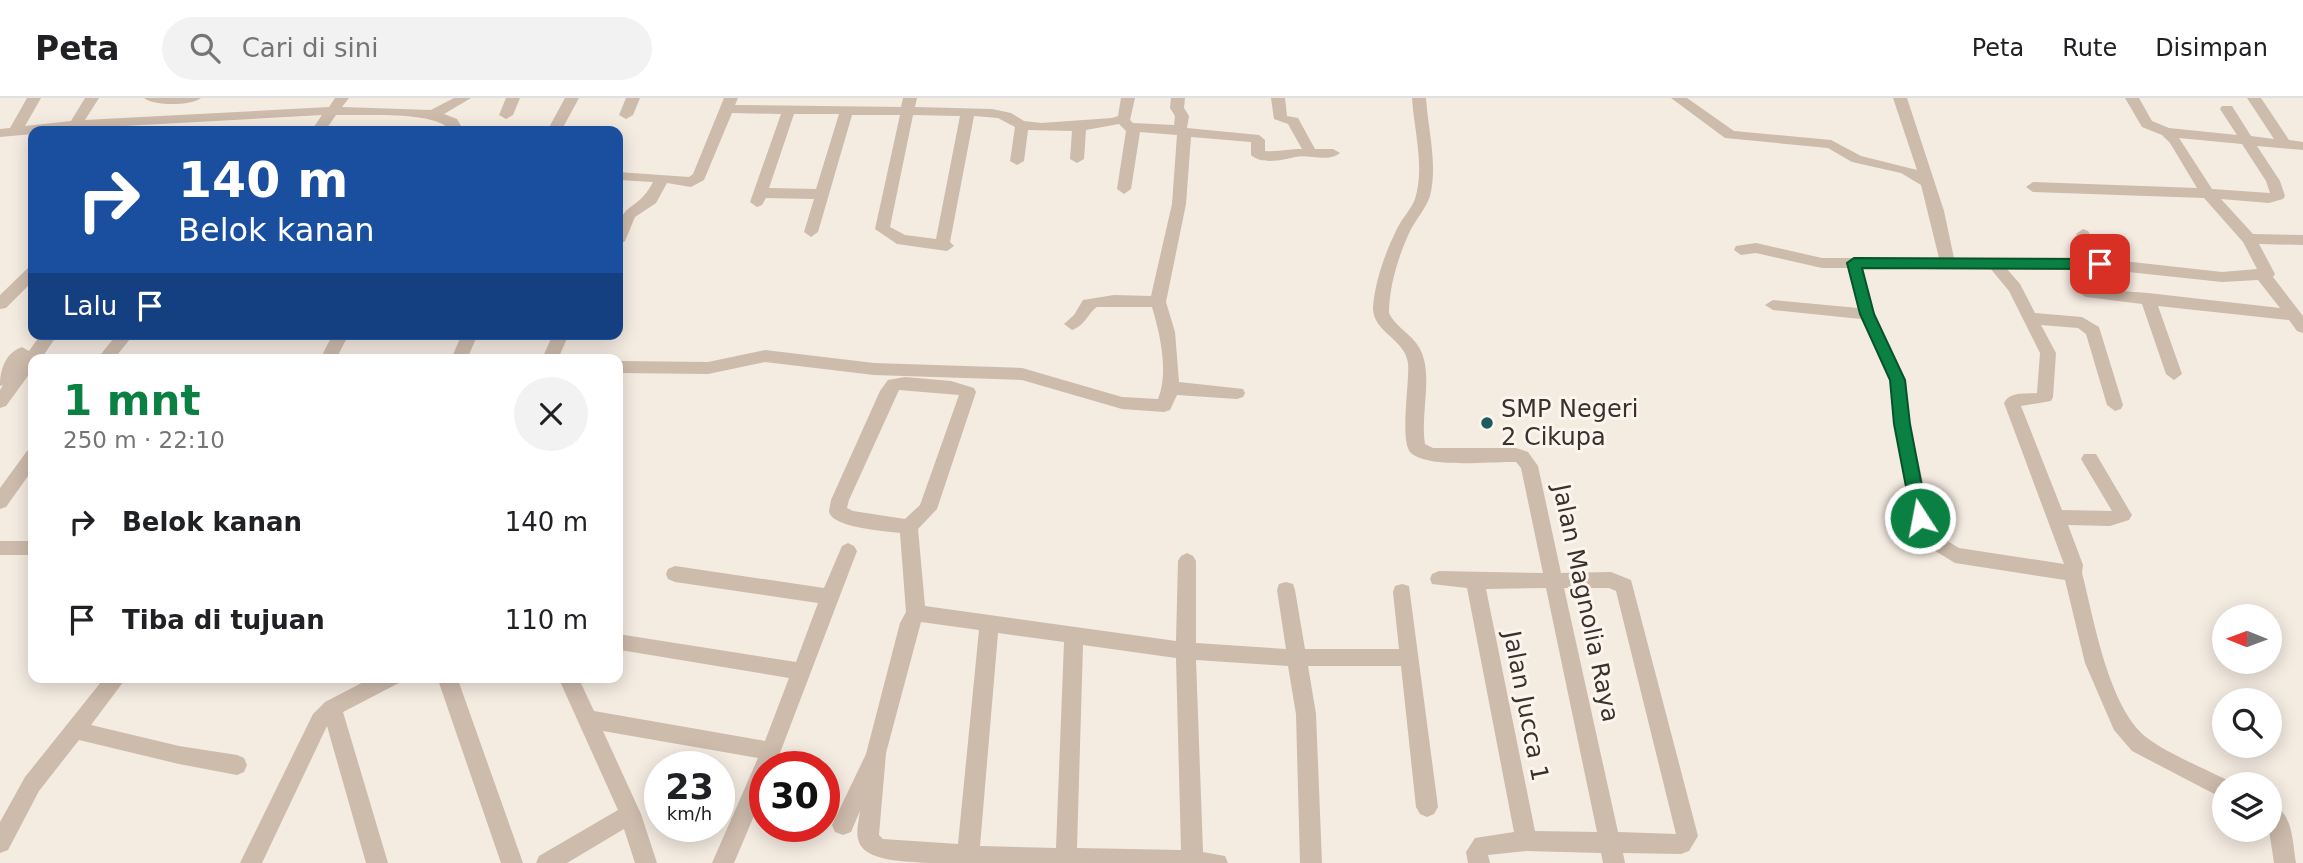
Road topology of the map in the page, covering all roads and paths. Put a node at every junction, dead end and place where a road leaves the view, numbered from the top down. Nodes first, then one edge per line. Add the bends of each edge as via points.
1 (34, 98) edge
2 (92, 98) edge
3 (151, 98) edge
4 (194, 98) edge
5 (274, 98) edge
6 (342, 98) edge
7 (513, 98) edge
8 (572, 98) edge
9 (633, 98) edge
10 (1128, 98) edge
11 (1178, 98) edge
12 (1278, 98) edge
13 (1419, 98) edge
14 (1678, 98) edge
15 (1900, 98) edge
16 (2132, 98) edge
17 (2255, 98) edge
18 (459, 99) edge
19 (729, 104) edge
20 (909, 105) edge
21 (2227, 109) dead end
22 (789, 110) junction
23 (847, 110) junction
24 (333, 111) junction
25 (968, 112) junction
26 (257, 113) junction
27 (433, 114) junction
28 (506, 115) dead end
29 (626, 115) dead end
30 (189, 118) junction
31 (1126, 123) junction
32 (76, 125) junction
33 (1022, 125) junction
34 (66, 126) edge
35 (184, 126) edge
36 (322, 126) edge
37 (454, 126) edge
38 (557, 126) edge
39 (1079, 126) junction
40 (28, 130) edge
41 (1181, 131) junction
42 (7, 132) edge
43 (2167, 132) junction
44 (2246, 138) junction
45 (2284, 143) junction
46 (2303, 146) edge
47 (1311, 153) junction
48 (1333, 153) dead end
49 (1077, 159) dead end
50 (1017, 161) dead end
51 (623, 176) edge
52 (662, 178) junction
53 (1927, 182) junction
54 (2033, 187) dead end
55 (1124, 189) dead end
56 (822, 194) junction
57 (2208, 194) junction
58 (623, 229) edge
59 (811, 232) dead end
60 (2083, 234) dead end
61 (2249, 240) junction
62 (2303, 240) edge
63 (1741, 250) dead end
64 (1854, 263) junction
65 (1948, 263) junction
66 (1994, 263) junction
67 (2100, 264) junction
68 (2263, 276) junction
69 (28, 277) edge
70 (2086, 292) dead end
71 (2148, 298) junction
72 (2284, 299) junction
73 (2303, 300) edge
74 (1158, 302) junction
75 (0, 304) edge
76 (1773, 305) dead end
77 (1867, 314) junction
78 (2031, 318) junction
79 (2297, 321) edge
80 (1072, 324) dead end
81 (33, 340) edge
82 (44, 340) edge
83 (120, 340) edge
84 (29, 354) edge
85 (110, 354) edge
86 (18, 365) edge
87 (623, 367) edge
88 (2174, 374) dead end
89 (0, 380) edge
90 (1171, 388) junction
91 (1237, 393) dead end
92 (0, 402) edge
93 (2115, 405) dead end
94 (2090, 459) dead end
95 (28, 463) edge
96 (0, 502) edge
97 (2055, 517) junction
98 (909, 527) junction
99 (0, 548) edge
100 (28, 548) edge
101 (848, 551) dead end
102 (1187, 561) dead end
103 (2073, 573) junction
104 (675, 574) dead end
105 (1439, 579) dead end
106 (1555, 581) junction
107 (1475, 582) junction
108 (1286, 590) dead end
109 (1402, 592) dead end
110 (829, 597) junction
111 (916, 613) junction
112 (989, 622) junction
113 (1074, 638) junction
114 (623, 642) edge
115 (1186, 651) junction
116 (1298, 655) junction
117 (1410, 658) junction
118 (800, 671) junction
119 (112, 683) edge
120 (380, 683) edge
121 (449, 683) edge
122 (570, 683) edge
123 (332, 708) junction
124 (585, 719) junction
125 (76, 730) junction
126 (771, 751) joint
127 (876, 753) junction
128 (237, 765) dead end
129 (2212, 783) edge
130 (749, 802) edge
131 (1426, 807) dead end
132 (629, 814) junction
133 (843, 825) dead end
134 (1525, 841) junction
135 (2282, 842) edge
136 (0, 843) edge
137 (1612, 853) edge
138 (1481, 854) edge
139 (968, 855) junction
140 (1066, 859) junction
141 (253, 862) edge
142 (1192, 862) edge
143 (377, 863) edge
144 (512, 863) edge
145 (547, 863) edge
146 (646, 863) edge
147 (723, 863) edge
148 (1217, 863) edge
149 (1311, 863) edge
150 (2285, 863) edge

1 - 42 street
2 - 32 street
3 - 4 street
5 - 26 street
6 - 24 street
7 - 28 street
8 - 38 street
9 - 29 street
10 - 31 street
11 - 41 street
12 - 47 street via 1281,119 1293,121
13 - 106 street, Jalan Magnolia Raya via 1423,194 1391,260 1381,311 1416,356 1413,433 1417,448 1431,455 1522,457 1529,466
14 - 53 street via 1730,135 1831,144 1857,159 1905,170
15 - 53 street
16 - 43 street via 2147,124
17 - 45 street
18 - 27 street
19 - 22 street
19 - 52 street via 696,180
20 - 23 street
20 - 25 street
20 - 25 street via 882,229 902,240 944,246
21 - 44 street
22 - 23 street
22 - 56 street via 759,197
23 - 56 street
24 - 26 street
24 - 27 street
24 - 36 street
25 - 33 street via 1004,115
26 - 30 street
27 - 37 street
30 - 32 street
30 - 35 street
31 - 39 street
31 - 41 street
31 - 55 street via 1132,149
32 - 34 street
33 - 39 street
33 - 50 street
39 - 49 street
40 - 42 street
41 - 47 street via 1254,138 1258,155
41 - 74 street via 1179,204
43 - 44 street
43 - 57 street
44 - 45 street
44 - 57 street via 2278,196
45 - 46 street
47 - 48 street
51 - 52 street
52 - 58 street via 651,200 629,214
53 - 65 street
54 - 57 street
56 - 59 street
57 - 61 street
60 - 67 street
61 - 62 street
61 - 68 street via 2266,267
63 - 64 street via 1756,248 1822,263
64 - 65 street
64 - 77 street
65 - 66 street
66 - 67 street
66 - 78 street
67 - 68 street via 2222,277
68 - 72 street
69 - 75 street
70 - 71 street
71 - 79 street
71 - 88 street
72 - 73 street
72 - 79 street
74 - 80 street via 1105,300 1089,304
74 - 90 street via 1167,332
76 - 77 street
77 - 103 street via 1898,380 1920,518 1933,541 1955,555
78 - 93 street via 2093,331
78 - 97 street via 2048,353 2045,397 2012,403
81 - 86 street
82 - 84 street
83 - 85 street
86 - 89 street
86 - 92 street
87 - 90 street via 708,368 765,356 874,369 1022,374 1122,403 1162,407
90 - 91 street
94 - 97 street via 2123,516
95 - 96 street
97 - 103 street
98 - 98 street via 849,518 838,511 840,500 894,384 968,392 928,509
98 - 111 street
99 - 100 street
101 - 110 street
102 - 115 street
103 - 129 street via 2095,663 2121,724 2139,744
104 - 110 street
105 - 107 street
106 - 107 street
106 - 137 street, Jalan Magnolia Raya
106 - 137 street via 1611,580 1625,586 1687,836 1681,844
107 - 134 street, Jalan Jucca 1
108 - 116 street
109 - 117 street
110 - 118 street
111 - 112 street
111 - 127 street
112 - 113 street
112 - 139 street
113 - 115 street
113 - 140 street
114 - 118 street
115 - 116 street
115 - 142 street
116 - 117 street
116 - 149 street via 1306,714
117 - 131 street
118 - 126 street
119 - 125 street
120 - 123 street
121 - 144 street
122 - 124 street
123 - 141 street via 320,720
123 - 143 street
124 - 126 street
124 - 132 street
125 - 128 street
125 - 136 street via 32,784
127 - 133 street
127 - 139 street via 868,838 873,845
130 - 147 street
132 - 145 street
132 - 146 street
134 - 137 street
134 - 138 street
135 - 150 street
139 - 140 street
140 - 142 street
142 - 148 street

